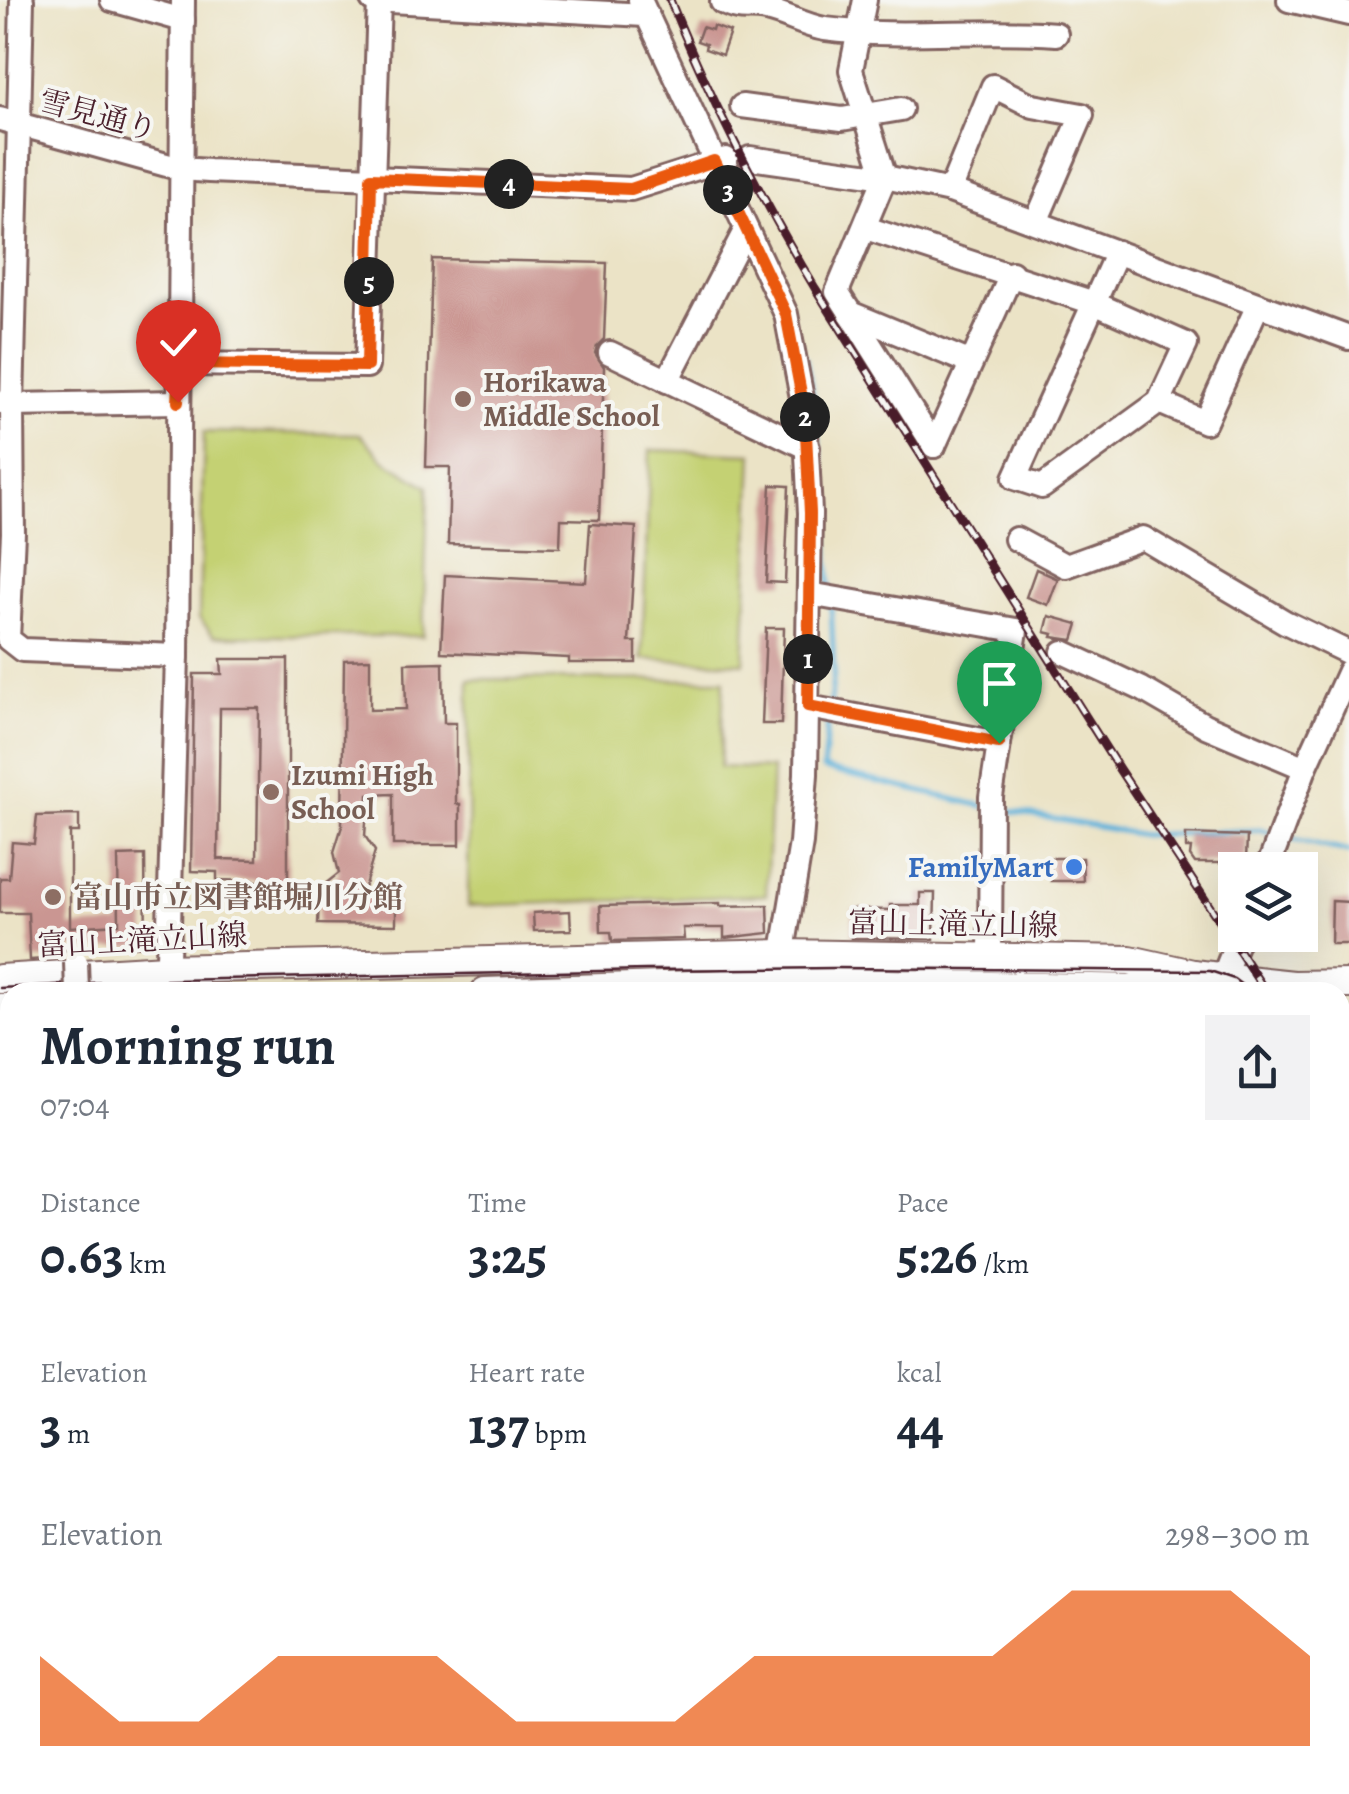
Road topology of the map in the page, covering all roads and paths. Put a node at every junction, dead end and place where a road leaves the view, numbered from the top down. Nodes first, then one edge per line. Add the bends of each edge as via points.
1 (22, 0) edge
2 (112, 0) edge
3 (866, 0) edge
4 (1289, 0) edge
5 (377, 1) edge
6 (722, 2) edge
7 (485, 4) edge
8 (642, 8) edge
9 (183, 10) edge
10 (1349, 14) edge
11 (858, 32) junction
12 (1056, 34) dead end
13 (742, 106) dead end
14 (901, 109) dead end
15 (864, 115) junction
16 (10, 122) edge
17 (730, 159) junction
18 (181, 169) junction
19 (885, 177) junction
20 (371, 178) junction
21 (950, 191) junction
22 (1036, 222) junction
23 (866, 228) junction
24 (746, 229) junction
25 (1117, 252) junction
26 (8, 264) edge
27 (1012, 274) junction
28 (1094, 303) junction
29 (1258, 305) junction
30 (850, 313) junction
31 (1349, 338) edge
32 (610, 353) dead end
33 (180, 364) junction
34 (971, 364) junction
35 (667, 381) junction
36 (178, 402) junction
37 (1159, 402) junction
38 (6, 404) edge
39 (808, 448) junction
40 (1016, 540) dead end
41 (809, 594) junction
42 (1063, 652) dead end
43 (1349, 654) edge
44 (177, 656) junction
45 (1349, 671) edge
46 (808, 706) junction
47 (999, 743) junction
48 (1305, 768) junction
49 (1274, 852) edge
50 (1233, 952) edge
51 (990, 957) junction
52 (76, 962) dead end
53 (1194, 974) junction
54 (784, 976) edge
55 (0, 979) edge
56 (167, 981) edge
57 (77, 982) edge
58 (702, 982) edge
59 (843, 982) edge
60 (1165, 982) edge
61 (1212, 982) edge
62 (1220, 982) edge

1 - 16 street
2 - 9 street
3 - 11 street
4 - 10 street
5 - 7 street
5 - 20 street
6 - 11 street
7 - 8 street
8 - 17 street
9 - 18 street
11 - 12 street
11 - 15 street via 850,70
13 - 15 street via 842,119
14 - 15 street
15 - 19 street
16 - 18 street, 雪見通り
16 - 26 street
17 - 19 street
17 - 20 street, 雪見通り via 631,189
17 - 24 street
18 - 20 street, 雪見通り
18 - 33 street
19 - 21 street
19 - 23 street
20 - 33 street via 367,366
21 - 22 street
21 - 22 street via 994,86 1033,106 1082,115
22 - 25 street
23 - 27 street
23 - 30 street via 837,292
24 - 35 street
24 - 39 street via 786,314
25 - 28 street
25 - 29 street
26 - 38 street
27 - 28 street
27 - 34 street
28 - 37 street via 1186,344
28 - 37 street via 1015,478 1042,487
29 - 31 street
29 - 37 street via 1205,422
30 - 34 street
30 - 34 street via 934,446
32 - 35 street
33 - 36 street
35 - 39 street
36 - 38 street
36 - 44 street
38 - 44 street via 13,533 8,639 22,650
39 - 41 street
40 - 43 street via 1066,566 1143,538
41 - 46 street
41 - 47 street via 1016,630
42 - 48 street
44 - 56 street
45 - 48 street
46 - 47 street
46 - 54 street
47 - 51 street via 991,797
48 - 49 street
50 - 62 street
51 - 53 main road, 富山上滝立山線 via 1130,960
51 - 54 main road, 富山上滝立山線
52 - 57 street, bridge
53 - 60 main road, 富山上滝立山線
53 - 61 main road
54 - 56 main road, 富山上滝立山線
54 - 58 main road, 富山上滝立山線
54 - 59 main road, 富山上滝立山線
55 - 56 main road, 富山上滝立山線

